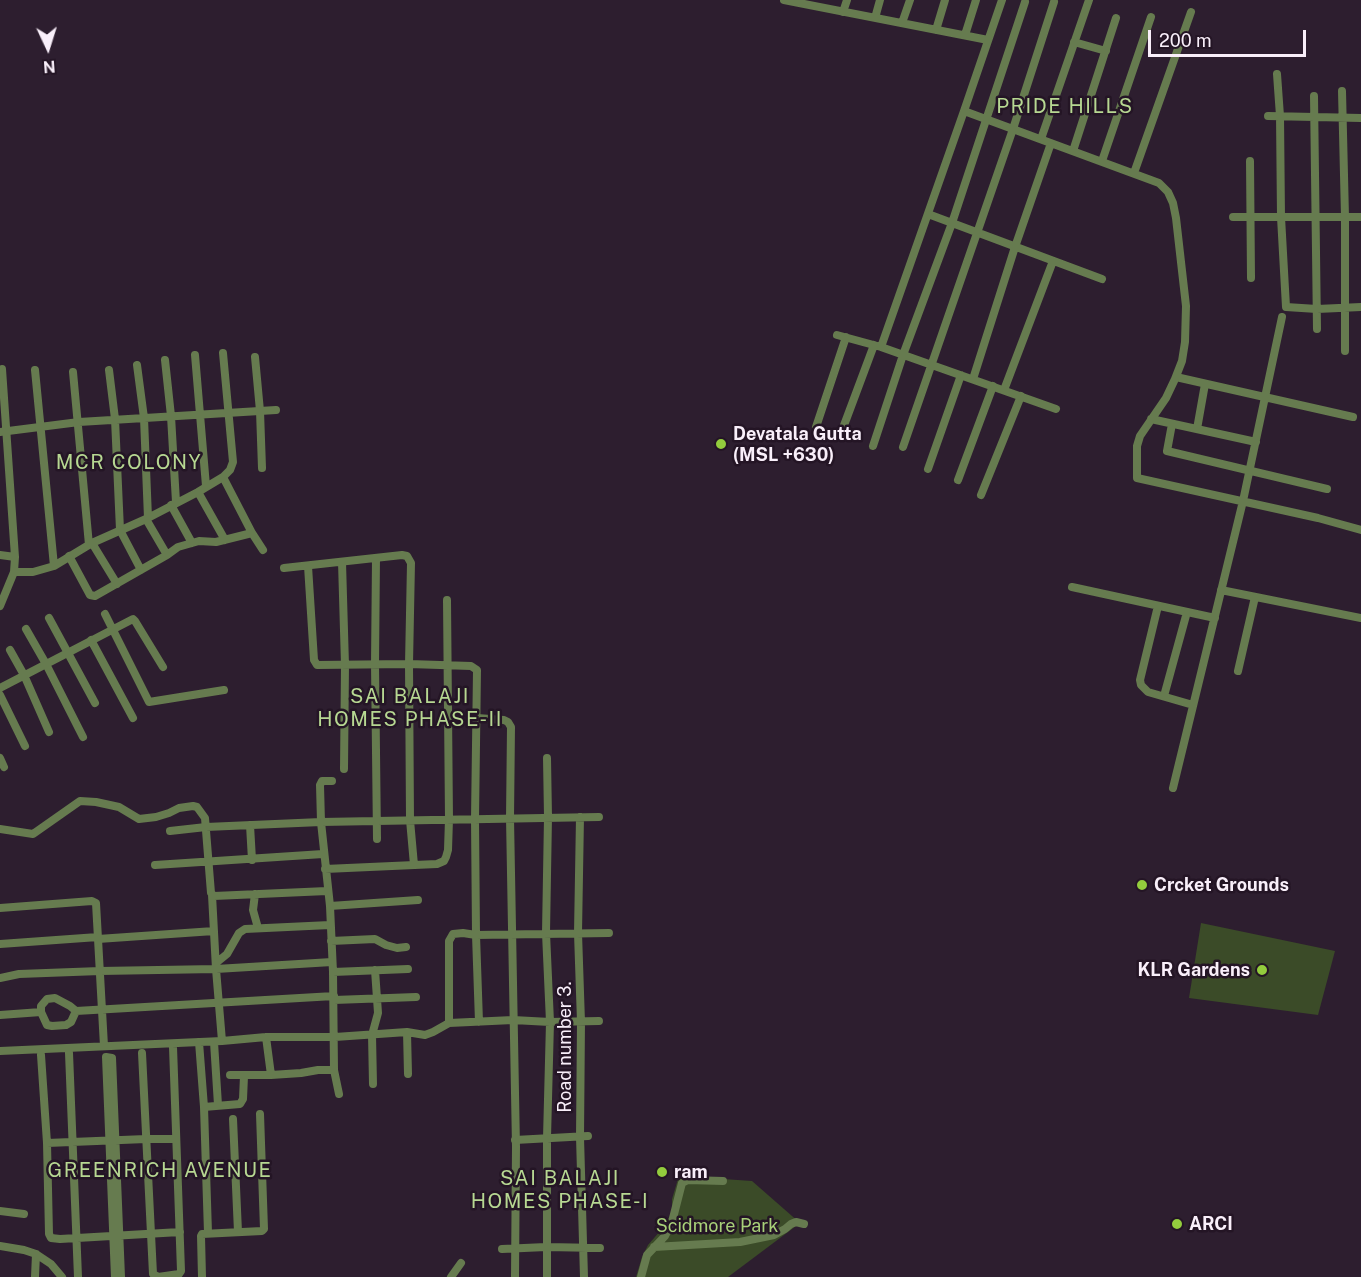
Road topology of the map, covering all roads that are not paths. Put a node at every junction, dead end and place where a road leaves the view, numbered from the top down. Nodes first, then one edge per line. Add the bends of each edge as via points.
1 (784, 0) edge
2 (847, 0) edge
3 (879, 0) edge
4 (910, 0) edge
5 (945, 0) edge
6 (976, 0) edge
7 (1002, 0) edge
8 (1089, 0) edge
9 (1025, 2) dead end
10 (1054, 2) dead end
11 (843, 12) junction
12 (1191, 12) dead end
13 (1151, 17) dead end
14 (874, 18) junction
15 (1116, 18) dead end
16 (902, 23) junction
17 (936, 30) junction
18 (965, 35) junction
19 (988, 40) junction
20 (1074, 42) junction
21 (1106, 51) junction
22 (1278, 74) dead end
23 (1342, 91) dead end
24 (1314, 96) dead end
25 (964, 111) junction
26 (1268, 116) dead end
27 (1280, 116) junction
28 (1314, 117) junction
29 (1343, 117) junction
30 (1361, 118) edge
31 (987, 119) junction
32 (1013, 129) junction
33 (1041, 140) junction
34 (1051, 143) junction
35 (1073, 151) junction
36 (1102, 161) junction
37 (1250, 161) dead end
38 (1134, 173) junction
39 (928, 214) junction
40 (1361, 216) edge
41 (1233, 217) dead end
42 (1250, 217) junction
43 (1281, 217) junction
44 (1315, 217) junction
45 (1345, 217) junction
46 (952, 223) junction
47 (977, 232) junction
48 (1015, 247) junction
49 (1053, 261) junction
50 (1251, 278) dead end
51 (1102, 279) dead end
52 (1361, 307) edge
53 (1345, 308) junction
54 (1317, 309) junction
55 (1282, 317) dead end
56 (1317, 329) dead end
57 (837, 335) dead end
58 (846, 337) junction
59 (877, 346) junction
60 (1345, 351) dead end
61 (224, 353) dead end
62 (195, 355) dead end
63 (903, 355) junction
64 (255, 357) dead end
65 (165, 360) dead end
66 (137, 365) dead end
67 (931, 365) junction
68 (2, 369) dead end
69 (35, 370) dead end
70 (109, 370) dead end
71 (73, 372) dead end
72 (961, 375) junction
73 (1176, 377) junction
74 (973, 380) junction
75 (1205, 384) junction
76 (993, 386) junction
77 (1004, 390) junction
78 (1021, 396) junction
79 (1265, 397) junction
80 (1056, 409) dead end
81 (276, 410) dead end
82 (260, 411) junction
83 (228, 412) junction
84 (201, 414) junction
85 (171, 416) junction
86 (1353, 417) dead end
87 (144, 418) junction
88 (115, 419) junction
89 (1151, 419) junction
90 (79, 422) junction
91 (1172, 424) junction
92 (41, 427) junction
93 (816, 427) dead end
94 (1197, 429) junction
95 (3, 432) edge
96 (840, 435) dead end
97 (1256, 442) junction
98 (873, 446) dead end
99 (903, 447) dead end
100 (262, 468) dead end
101 (928, 469) dead end
102 (1249, 471) junction
103 (223, 477) junction
104 (958, 480) dead end
105 (207, 486) junction
106 (1327, 489) dead end
107 (198, 492) junction
108 (981, 495) dead end
109 (1243, 501) junction
110 (174, 504) junction
111 (147, 518) junction
112 (120, 530) junction
113 (1361, 530) edge
114 (252, 533) junction
115 (225, 540) junction
116 (192, 543) junction
117 (90, 544) junction
118 (263, 550) dead end
119 (0, 555) edge
120 (167, 555) junction
121 (69, 556) junction
122 (15, 557) junction
123 (376, 558) junction
124 (342, 562) junction
125 (54, 566) junction
126 (308, 566) junction
127 (284, 568) dead end
128 (141, 570) junction
129 (14, 572) junction
130 (117, 584) junction
131 (1072, 587) dead end
132 (1221, 590) junction
133 (1255, 597) junction
134 (447, 600) dead end
135 (1, 602) edge
136 (1158, 606) junction
137 (1187, 612) junction
138 (105, 614) dead end
139 (49, 618) dead end
140 (1215, 618) junction
141 (1361, 618) edge
142 (26, 629) dead end
143 (112, 629) junction
144 (91, 640) junction
145 (10, 650) dead end
146 (69, 652) junction
147 (46, 664) junction
148 (375, 664) junction
149 (409, 664) junction
150 (345, 665) junction
151 (448, 665) junction
152 (163, 667) dead end
153 (1238, 671) dead end
154 (24, 675) junction
155 (0, 688) edge
156 (224, 690) dead end
157 (0, 694) edge
158 (1164, 696) junction
159 (95, 703) dead end
160 (1193, 705) junction
161 (133, 718) dead end
162 (477, 718) junction
163 (49, 732) dead end
164 (83, 737) dead end
165 (25, 746) dead end
166 (0, 758) edge
167 (547, 758) dead end
168 (4, 766) dead end
169 (344, 769) dead end
170 (332, 781) dead end
171 (1173, 788) dead end
172 (548, 817) junction
173 (580, 817) junction
174 (599, 817) dead end
175 (510, 818) junction
176 (449, 819) junction
177 (475, 819) junction
178 (377, 820) junction
179 (410, 820) junction
180 (321, 822) junction
181 (250, 825) junction
182 (206, 827) junction
183 (0, 829) edge
184 (170, 831) dead end
185 (377, 839) dead end
186 (323, 854) junction
187 (252, 860) junction
188 (209, 863) junction
189 (155, 865) dead end
190 (414, 865) junction
191 (325, 869) junction
192 (327, 891) junction
193 (255, 894) junction
194 (213, 895) junction
195 (418, 900) dead end
196 (330, 906) junction
197 (0, 908) edge
198 (330, 925) junction
199 (258, 928) junction
200 (214, 931) junction
201 (546, 933) junction
202 (578, 933) junction
203 (609, 933) dead end
204 (476, 935) junction
205 (512, 935) junction
206 (98, 938) junction
207 (331, 941) junction
208 (0, 944) edge
209 (406, 947) dead end
210 (332, 962) junction
211 (216, 966) junction
212 (408, 969) dead end
213 (100, 970) junction
214 (375, 970) junction
215 (333, 972) junction
216 (0, 978) edge
217 (416, 997) dead end
218 (334, 998) junction
219 (377, 999) junction
220 (218, 1002) junction
221 (101, 1009) junction
222 (76, 1011) junction
223 (41, 1012) junction
224 (0, 1015) edge
225 (513, 1020) junction
226 (599, 1021) dead end
227 (479, 1022) junction
228 (550, 1022) junction
229 (580, 1022) junction
230 (449, 1023) junction
231 (406, 1032) junction
232 (372, 1035) junction
233 (266, 1037) junction
234 (335, 1037) junction
235 (218, 1041) junction
236 (200, 1042) junction
237 (104, 1046) junction
238 (173, 1047) dead end
239 (0, 1051) edge
240 (69, 1053) dead end
241 (142, 1053) dead end
242 (41, 1055) dead end
243 (334, 1070) junction
244 (408, 1074) dead end
245 (230, 1075) dead end
246 (271, 1075) junction
247 (244, 1076) junction
248 (373, 1084) dead end
249 (339, 1094) dead end
250 (218, 1106) junction
251 (204, 1107) junction
252 (260, 1114) dead end
253 (233, 1119) dead end
254 (584, 1136) junction
255 (547, 1138) junction
256 (146, 1139) junction
257 (176, 1139) junction
258 (515, 1140) junction
259 (112, 1141) junction
260 (72, 1142) junction
261 (46, 1143) junction
262 (723, 1181) dead end
263 (0, 1211) edge
264 (24, 1214) dead end
265 (804, 1224) dead end
266 (180, 1232) junction
267 (238, 1232) junction
268 (150, 1233) junction
269 (208, 1233) junction
270 (116, 1235) junction
271 (76, 1238) junction
272 (0, 1246) edge
273 (546, 1247) junction
274 (654, 1247) junction
275 (600, 1248) dead end
276 (515, 1249) junction
277 (583, 1249) junction
278 (502, 1250) dead end
279 (206, 1251) dead end
280 (36, 1254) junction
281 (461, 1263) dead end
282 (35, 1277) edge
283 (62, 1277) edge
284 (78, 1277) edge
285 (115, 1277) edge
286 (121, 1277) edge
287 (205, 1277) edge
288 (451, 1277) edge
289 (515, 1277) edge
290 (548, 1277) edge
291 (584, 1277) edge
292 (640, 1277) edge

1 - 11 street
2 - 11 street
3 - 14 street
4 - 16 street
5 - 17 street
6 - 18 street
7 - 19 street
8 - 20 street
9 - 31 street
10 - 32 street
11 - 14 street
12 - 38 street
13 - 36 street
14 - 16 street
15 - 21 street
16 - 17 street
17 - 18 street
18 - 19 street
19 - 25 street
20 - 21 street
20 - 33 street
21 - 35 street
22 - 27 street
23 - 29 street
24 - 28 street
25 - 31 street
25 - 39 street
26 - 27 street
27 - 28 street
27 - 43 street
28 - 29 street
28 - 44 street
29 - 30 street
29 - 45 street
31 - 32 street
31 - 46 street
32 - 33 street
32 - 47 street
33 - 34 street
34 - 35 street
34 - 48 street
35 - 36 street
36 - 38 street
37 - 42 street
38 - 73 street via 1159,183 1173,203 1187,324
39 - 46 street
39 - 59 street
40 - 45 street
41 - 42 street
42 - 43 street
42 - 50 street
43 - 44 street
43 - 54 street via 1286,307
44 - 45 street
44 - 54 street
45 - 53 street
46 - 47 street
46 - 63 street
47 - 48 street
47 - 67 street
48 - 49 street
48 - 74 street
49 - 51 street
49 - 77 street
52 - 53 street
53 - 54 street
53 - 60 street
54 - 56 street
55 - 79 street
57 - 58 street
58 - 59 street
58 - 93 street
59 - 63 street
59 - 96 street
61 - 83 street
62 - 84 street
63 - 67 street
63 - 98 street
64 - 82 street
65 - 85 street
66 - 87 street
67 - 72 street
67 - 99 street
68 - 95 street
69 - 92 street
70 - 88 street
71 - 90 street
72 - 74 street
72 - 101 street
73 - 75 street
73 - 89 street
74 - 76 street
75 - 79 street
75 - 94 street
76 - 77 street
76 - 104 street
77 - 78 street
78 - 80 street
78 - 108 street
79 - 86 street
79 - 97 street
81 - 82 street
82 - 83 street
82 - 100 street
83 - 84 street
83 - 103 street via 233,462
84 - 85 street
84 - 105 street
85 - 87 street
85 - 110 street
87 - 88 street
87 - 111 street
88 - 90 street
88 - 112 street
89 - 91 street
89 - 109 street via 1137,446 1137,478
90 - 92 street
90 - 117 street
91 - 94 street
91 - 102 street via 1167,452
92 - 95 street
92 - 125 street
94 - 97 street
95 - 122 street
97 - 102 street
102 - 106 street
102 - 109 street
103 - 105 street
103 - 114 street
105 - 107 street
107 - 110 street
107 - 115 street
109 - 113 street
109 - 132 street
110 - 111 street
110 - 116 street
111 - 112 street
111 - 120 street
112 - 117 street
112 - 128 street
114 - 115 street
114 - 118 street
115 - 116 street
116 - 120 street
117 - 121 street
117 - 130 street
119 - 122 street
120 - 128 street
121 - 125 street
121 - 130 street via 90,596
122 - 129 street
123 - 124 street
123 - 148 street
123 - 149 street via 402,555 411,563
124 - 126 street
124 - 150 street
125 - 129 street
126 - 127 street
126 - 150 street via 314,660 318,665
128 - 130 street
129 - 135 street
131 - 136 street
132 - 133 street
132 - 140 street
133 - 141 street
133 - 153 street
134 - 151 street
136 - 137 street
136 - 158 street via 1140,680 1148,692
137 - 140 street
137 - 158 street
138 - 143 street
139 - 146 street
140 - 160 street
142 - 147 street
143 - 144 street
143 - 152 street via 133,619
143 - 156 street via 149,702
144 - 146 street
144 - 161 street
145 - 154 street
146 - 147 street
146 - 159 street
147 - 154 street
147 - 164 street
148 - 149 street
148 - 150 street
148 - 178 street
149 - 151 street
149 - 179 street
150 - 169 street
151 - 162 street via 477,670
151 - 176 street
154 - 155 street
154 - 163 street
157 - 165 street
158 - 160 street
160 - 171 street
162 - 175 street via 504,720 511,727
162 - 177 street
166 - 168 street
167 - 172 street
170 - 180 street via 320,782
172 - 173 street
172 - 175 street
172 - 201 street
173 - 174 street
173 - 202 street, Road number 3.
175 - 177 street
175 - 205 street
176 - 177 street
176 - 179 street
176 - 190 street via 444,861
177 - 204 street
178 - 179 street
178 - 180 street
178 - 185 street
179 - 190 street
180 - 181 street
180 - 186 street
181 - 182 street
181 - 187 street
182 - 183 street via 205,818 193,806 139,819 118,807 80,801 33,834
182 - 184 street
182 - 188 street
186 - 187 street
186 - 191 street
187 - 188 street
188 - 189 street
188 - 194 street
190 - 191 street
191 - 192 street
192 - 193 street
192 - 196 street
193 - 194 street
193 - 199 street via 253,910
194 - 200 street
195 - 196 street
196 - 198 street
197 - 206 street via 92,901 96,903
198 - 199 street
198 - 207 street
199 - 211 street via 242,930
200 - 206 street
200 - 211 street
201 - 202 street
201 - 205 street
201 - 228 street
202 - 203 street
202 - 229 street, Road number 3.
204 - 205 street
204 - 227 street
204 - 230 street via 463,933 451,937
205 - 225 street
206 - 208 street
206 - 213 street
207 - 209 street via 375,939 397,948
207 - 210 street
210 - 211 street
210 - 215 street
211 - 213 street
211 - 220 street
212 - 214 street
213 - 216 street
213 - 221 street
214 - 215 street
214 - 219 street
215 - 218 street
217 - 219 street
218 - 219 street
218 - 220 street
218 - 234 street
219 - 232 street
220 - 221 street
220 - 235 street
221 - 222 street
221 - 237 street
222 - 223 street via 55,998 47,999
222 - 223 street via 71,1022 52,1026 47,1025
223 - 224 street
225 - 227 street
225 - 228 street
225 - 258 street
226 - 229 street
227 - 230 street
228 - 229 street
228 - 255 street
229 - 254 street, Road number 3.
230 - 231 street via 430,1034
231 - 232 street
231 - 244 street
232 - 234 street
232 - 248 street
233 - 234 street
233 - 235 street
233 - 246 street
234 - 243 street
235 - 236 street
235 - 250 street
236 - 237 street
236 - 251 street
237 - 239 street
238 - 257 street
240 - 260 street
241 - 256 street
242 - 261 street
243 - 246 street
243 - 249 street
245 - 247 street
246 - 247 street
247 - 250 street via 240,1104
250 - 251 street
251 - 269 street
252 - 267 street via 265,1227
253 - 267 street
254 - 255 street
254 - 277 street, Road number 3.
255 - 258 street
255 - 273 street
256 - 257 street
256 - 259 street
256 - 268 street
257 - 266 street
258 - 276 street
259 - 259 street via 106,1057 112,1058
259 - 260 street
259 - 270 street
260 - 261 street
260 - 271 street
261 - 271 street via 49,1234 54,1239
262 - 274 street via 682,1183 672,1222
263 - 264 street
265 - 274 street via 796,1222 774,1235 740,1242
266 - 268 street
266 - 268 street via 180,1273 158,1277 153,1274
267 - 269 street
268 - 270 street
269 - 287 street via 201,1236
270 - 271 street
270 - 285 street
270 - 286 street
271 - 284 street
272 - 280 street
273 - 276 street
273 - 277 street
273 - 290 street
274 - 292 street
275 - 277 street
276 - 278 street
276 - 289 street
277 - 291 street, Road number 3.
279 - 287 street
280 - 282 street
280 - 283 street
281 - 288 street

